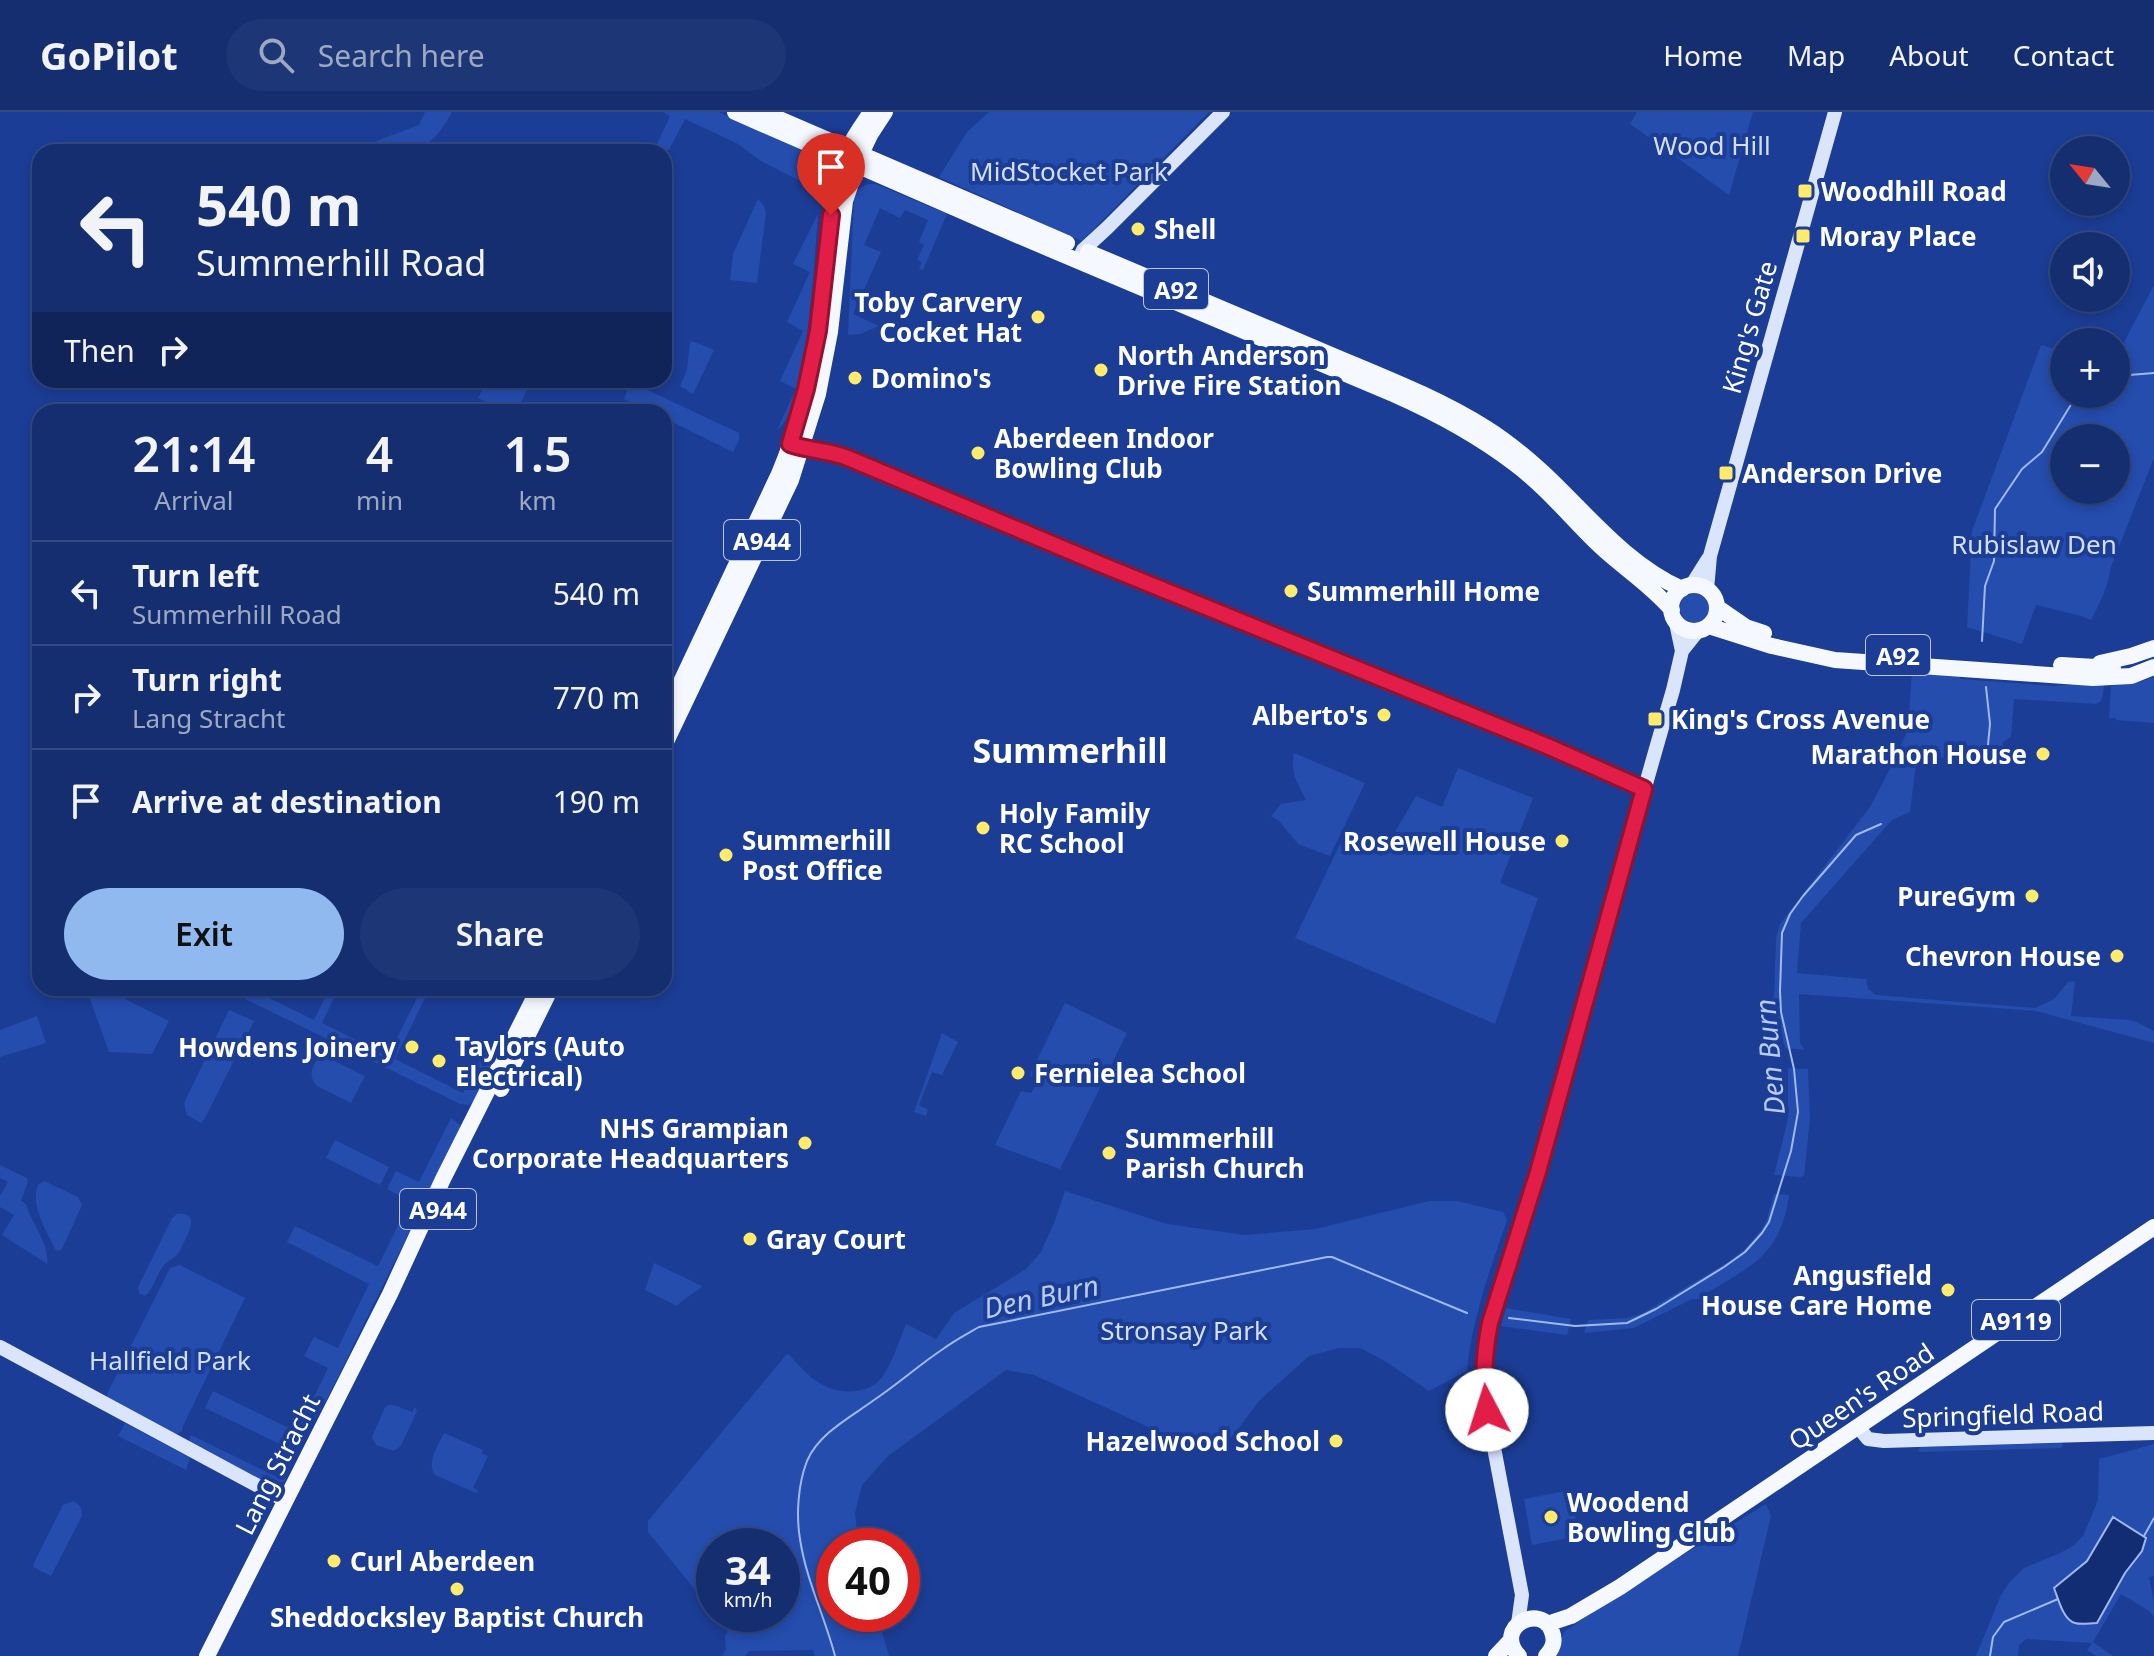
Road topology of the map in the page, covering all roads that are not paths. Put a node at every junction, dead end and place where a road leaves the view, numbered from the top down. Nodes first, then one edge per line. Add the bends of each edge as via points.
1 (735, 112) edge
2 (763, 112) edge
3 (871, 112) edge
4 (885, 112) edge
5 (1223, 112) edge
6 (1835, 112) edge
7 (852, 157) junction
8 (1081, 255) junction
9 (796, 446) junction
10 (1693, 588) junction
11 (1717, 607) junction
12 (1674, 617) junction
13 (1704, 628) junction
14 (2154, 648) edge
15 (1682, 651) junction
16 (2154, 657) edge
17 (2087, 666) junction
18 (2154, 667) edge
19 (672, 701) edge
20 (672, 729) edge
21 (1644, 789) junction
22 (535, 996) edge
23 (547, 996) edge
24 (2154, 1227) edge
25 (390, 1294) junction
26 (0, 1347) edge
27 (1858, 1427) junction
28 (2154, 1433) edge
29 (286, 1501) junction
30 (1522, 1595) junction
31 (1571, 1616) junction
32 (1545, 1622) junction
33 (1514, 1632) junction
34 (1554, 1640) junction
35 (207, 1656) edge
36 (1496, 1656) edge
37 (1519, 1656) edge
38 (1546, 1656) edge

1 - 7 main road, A92
2 - 7 main road, A92
3 - 7 main road, A944
4 - 7 main road, A944
5 - 8 street
6 - 10 street, King's Gate via 1710,556
7 - 8 main road, A92 via 1003,229
7 - 9 main road, A944 via 831,215 818,331
8 - 10 main road, A92 via 1454,409 1524,456 1627,554 1658,577
8 - 12 main road, A92 via 1471,433 1544,489 1601,547 1658,594
9 - 19 main road, A944
9 - 20 main road, A944 via 791,480
9 - 21 street via 831,451
10 - 11 main road, A92 via 1713,595
10 - 12 main road via 1673,601
11 - 13 main road
11 - 17 main road, A92 via 1746,627 1835,650
12 - 13 main road, A92 via 1686,630
12 - 15 street
13 - 15 street
13 - 18 main road, A92 via 1851,662 2093,678 2131,676
14 - 17 main road, A92
15 - 21 street
16 - 17 main road via 2116,668
21 - 30 street via 1484,1349 1484,1395
22 - 25 main road, Lang Stracht / A944
23 - 25 main road, Lang Stracht / A944
24 - 27 main road, Queen's Road / A9119
25 - 29 main road, Lang Stracht / A944
26 - 29 street
27 - 28 street, Springfield Road via 1868,1439 1884,1441
27 - 31 main road, Queen's Road / A9119
29 - 35 main road, Lang Stracht / A944
30 - 32 street
30 - 33 street
31 - 32 main road, A9119
31 - 34 main road, A9119
32 - 33 main road, A9119 via 1530,1618
32 - 34 main road
33 - 36 main road
33 - 37 main road via 1512,1646
34 - 38 main road, A9119

